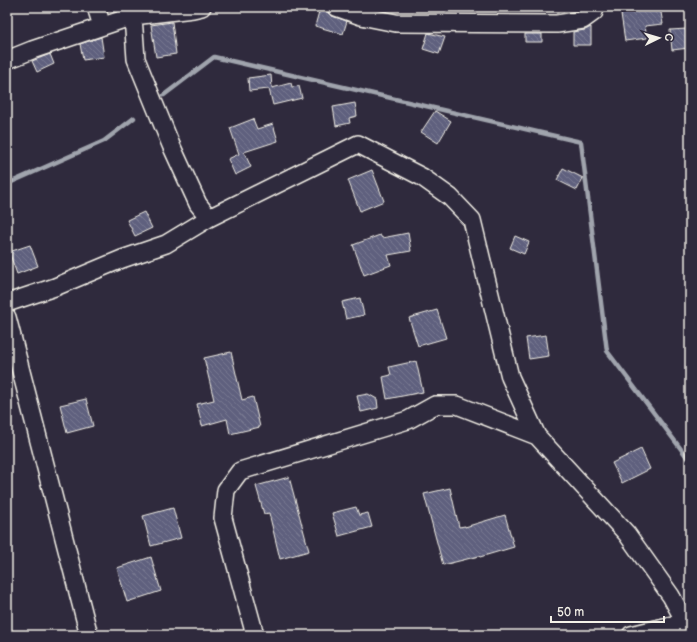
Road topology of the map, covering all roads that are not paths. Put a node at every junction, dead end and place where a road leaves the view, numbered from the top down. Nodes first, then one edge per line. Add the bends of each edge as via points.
1 (96, 7) edge
2 (202, 7) edge
3 (336, 7) edge
4 (595, 7) edge
5 (133, 16) junction
6 (102, 26) junction
7 (7, 60) edge
8 (209, 218) junction
9 (7, 303) edge
10 (7, 317) edge
11 (537, 436) junction
12 (688, 621) edge
13 (89, 635) edge
14 (255, 635) edge
15 (631, 635) edge

1 - 6 street
2 - 5 street
3 - 4 street via 361,16 396,23 557,24 583,20 594,12
5 - 6 street
5 - 8 street via 136,59 198,204
6 - 7 street
8 - 9 street via 166,244
8 - 11 street via 358,144 422,177 450,197 472,220 510,377
10 - 13 street
11 - 12 street via 627,534
11 - 14 street via 457,405 435,405 408,420 240,471 226,490 223,518
12 - 15 street

